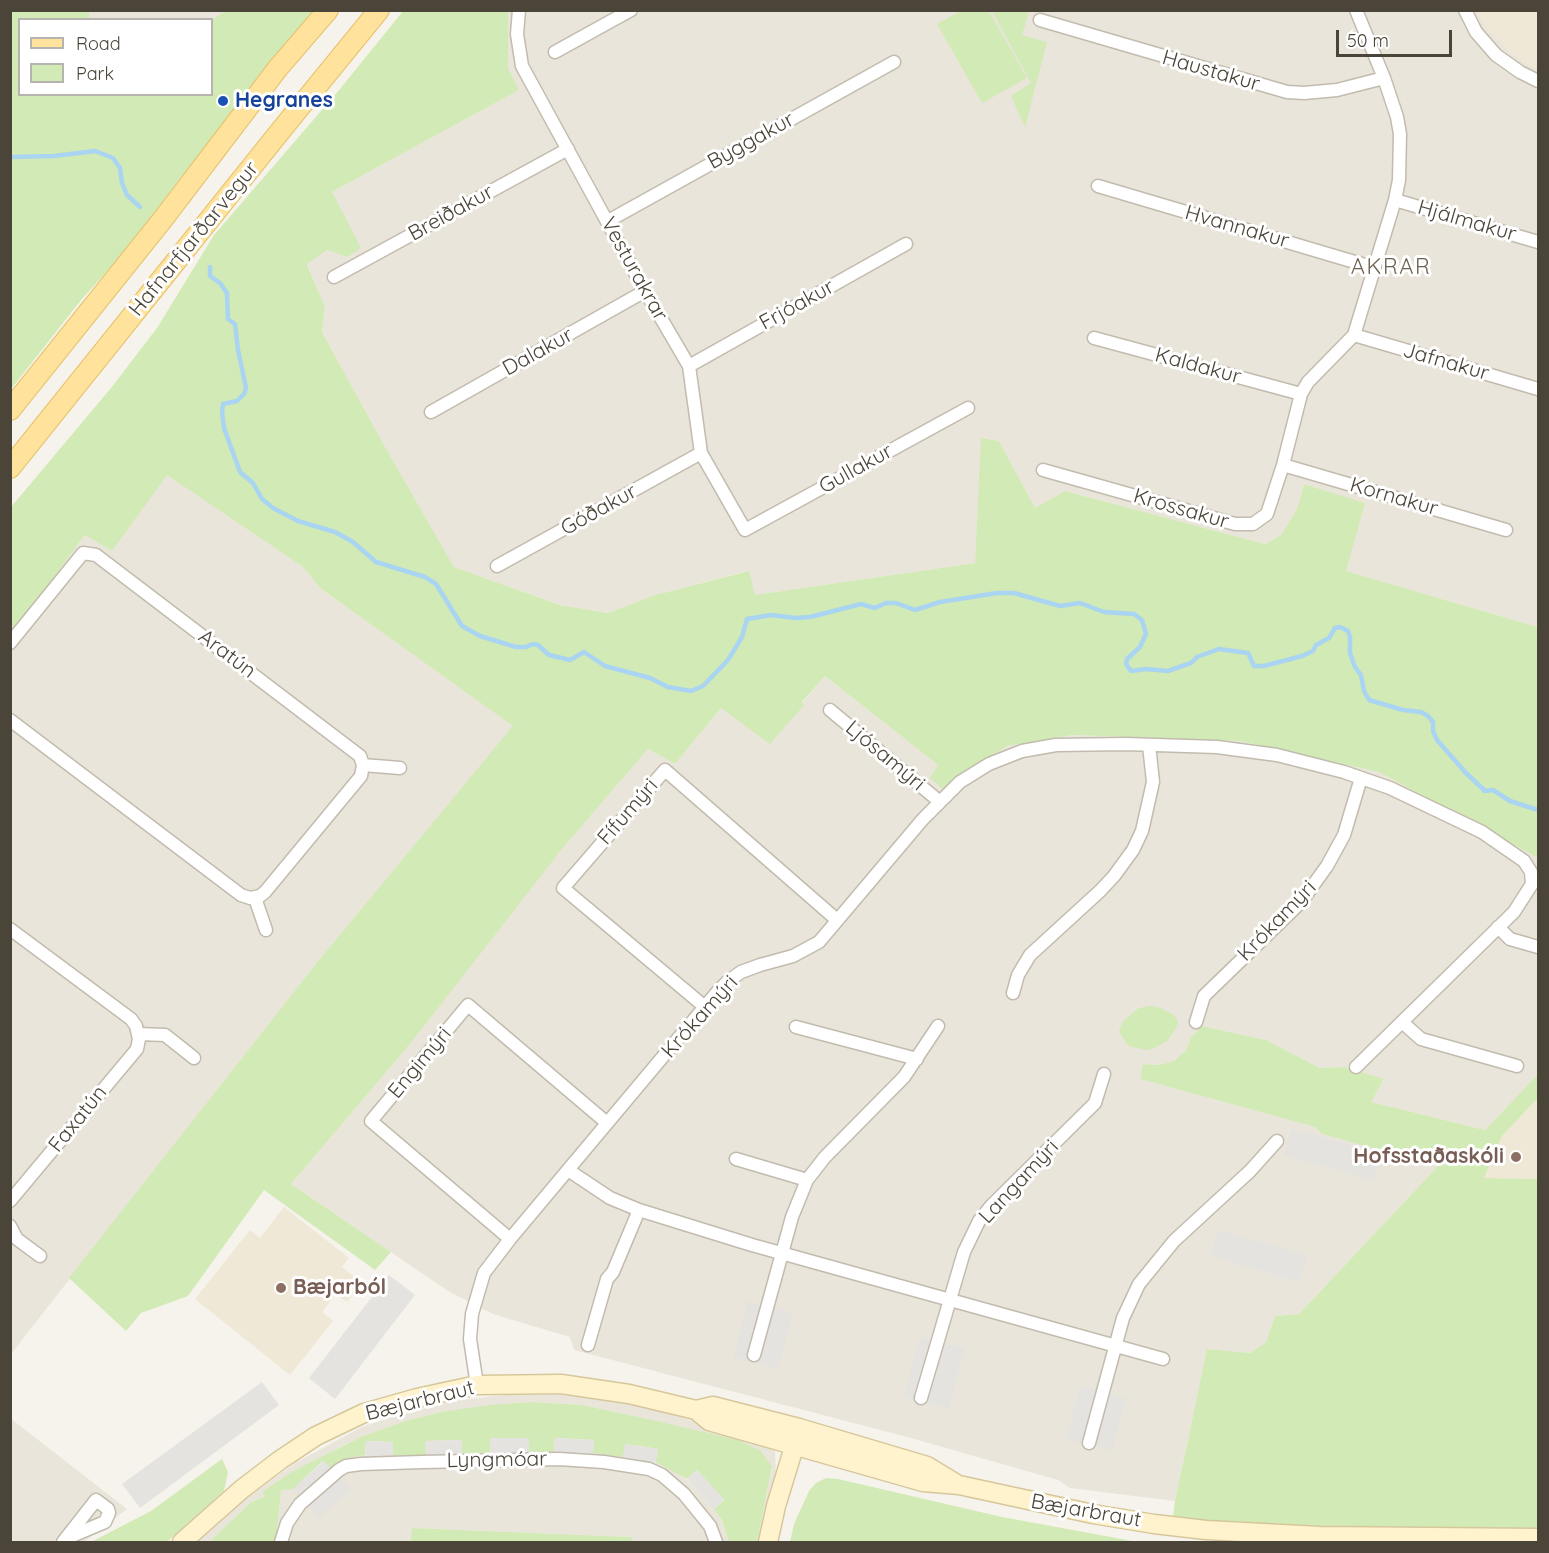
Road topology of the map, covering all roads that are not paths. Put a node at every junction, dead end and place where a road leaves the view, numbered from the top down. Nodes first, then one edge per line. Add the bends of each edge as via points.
1 (328, 10) edge
2 (379, 10) edge
3 (519, 10) edge
4 (631, 10) edge
5 (1356, 10) edge
6 (1466, 10) edge
7 (1040, 20) dead end
8 (555, 52) dead end
9 (894, 62) dead end
10 (1384, 78) junction
11 (1539, 81) edge
12 (568, 149) junction
13 (1098, 186) dead end
14 (1395, 200) junction
15 (608, 221) junction
16 (1539, 242) edge
17 (906, 244) dead end
18 (1375, 268) junction
19 (334, 277) dead end
20 (645, 291) junction
21 (1354, 335) junction
22 (1094, 338) dead end
23 (689, 366) junction
24 (1539, 389) edge
25 (1301, 394) junction
26 (968, 408) dead end
27 (10, 410) edge
28 (430, 412) dead end
29 (701, 453) junction
30 (1283, 465) junction
31 (10, 468) edge
32 (1042, 470) dead end
33 (745, 530) joint
34 (1506, 530) dead end
35 (497, 566) dead end
36 (10, 643) edge
37 (830, 710) dead end
38 (10, 720) edge
39 (1149, 745) junction
40 (363, 765) junction
41 (400, 768) dead end
42 (1361, 778) junction
43 (940, 802) junction
44 (255, 898) junction
45 (837, 920) junction
46 (1498, 927) junction
47 (10, 929) edge
48 (266, 930) dead end
49 (1539, 947) edge
50 (1012, 993) dead end
51 (705, 1007) junction
52 (1196, 1022) dead end
53 (1402, 1022) junction
54 (938, 1026) dead end
55 (796, 1027) dead end
56 (139, 1034) junction
57 (194, 1058) dead end
58 (916, 1059) junction
59 (1517, 1066) dead end
60 (1356, 1067) dead end
61 (1104, 1074) dead end
62 (607, 1123) junction
63 (1277, 1141) dead end
64 (736, 1159) dead end
65 (568, 1170) junction
66 (807, 1180) junction
67 (10, 1202) edge
68 (639, 1210) junction
69 (10, 1226) edge
70 (510, 1239) junction
71 (783, 1254) junction
72 (40, 1257) dead end
73 (949, 1300) junction
74 (588, 1345) dead end
75 (1116, 1346) junction
76 (754, 1354) dead end
77 (1163, 1359) dead end
78 (477, 1385) junction
79 (921, 1398) dead end
80 (797, 1437) junction
81 (1089, 1443) dead end
82 (1539, 1538) edge
83 (182, 1542) edge
84 (282, 1542) edge
85 (716, 1542) edge
86 (768, 1542) edge

1 - 27 main road, Hafnarfjarðarvegur via 278,68 164,219
2 - 31 main road, Hafnarfjarðarvegur
3 - 12 street, Vesturakrar via 517,34 522,66
4 - 8 street
5 - 10 street
6 - 11 street via 1476,32 1496,55
7 - 10 street, Haustakur via 1287,92 1337,90
9 - 15 street, Byggakur
10 - 14 street via 1400,134
12 - 15 street, Vesturakrar
12 - 19 street, Breiðakur
13 - 18 street, Hvannakur
14 - 16 street, Hjálmakur
14 - 18 street
15 - 20 street, Vesturakrar
17 - 23 street, Frjóakur
18 - 21 street
20 - 23 street, Vesturakrar
20 - 28 street, Dalakur
21 - 24 street, Jafnakur
21 - 25 street
22 - 25 street, Kaldakur
23 - 29 street, Vesturakrar
25 - 30 street, Krossakur
26 - 33 street, Gullakur
29 - 33 street, Vesturakrar
29 - 35 street, Góðakur
30 - 32 street, Krossakur via 1267,514 1253,524 1241,525
30 - 34 street, Kornakur
36 - 40 street, Aratún via 83,553 96,555 360,756
37 - 43 street, Ljósamýri
38 - 44 street via 241,895
39 - 42 street, Krókamýri via 1248,750
39 - 43 street, Krókamýri via 1056,745 1022,751 975,772
39 - 50 street via 1153,782 1142,831 1133,850 1100,891 1030,955
40 - 41 street
40 - 44 street via 361,776 265,892
42 - 46 street, Krókamýri via 1456,819 1491,837 1524,861 1532,884 1514,912
42 - 52 street, Krókamýri via 1344,835 1327,866 1302,902 1204,996
43 - 45 street, Krókamýri
44 - 48 street
45 - 51 street, Krókamýri via 810,948 734,976
45 - 51 street, Fífumýri via 665,770 563,888
46 - 49 street via 1510,939
46 - 53 street, Krókamýri
47 - 56 street via 131,1019
51 - 62 street, Krókamýri
53 - 59 street via 1421,1039
53 - 60 street, Krókamýri
54 - 58 street
55 - 58 street
56 - 57 street via 165,1035
56 - 67 street, Faxatún via 137,1048
58 - 66 street via 904,1077
61 - 73 street, Langamýri via 1095,1104 979,1221 964,1252
62 - 65 street, Krókamýri
62 - 70 street, Engimýri via 468,1005 371,1120
63 - 75 street via 1174,1241 1139,1284 1123,1318
64 - 66 street
65 - 68 street via 600,1192
65 - 70 street, Krókamýri
66 - 71 street
68 - 71 street
68 - 74 street via 607,1279
69 - 72 street via 17,1239
70 - 78 street, Krókamýri via 484,1273 472,1314 470,1339
71 - 73 street
71 - 76 street
73 - 75 street
73 - 79 street, Langamýri
75 - 77 street
75 - 81 street
78 - 80 street, Bæjarbraut via 561,1384 629,1394 696,1410 709,1421
78 - 83 street, Bæjarbraut via 364,1413 316,1436 242,1489
80 - 82 street, Bæjarbraut via 923,1482 959,1485 1093,1514 1206,1530 1319,1536
80 - 86 street
84 - 85 street, Lyngmóar via 287,1523 300,1504 346,1466 559,1459 604,1462 649,1469 662,1475 710,1526

